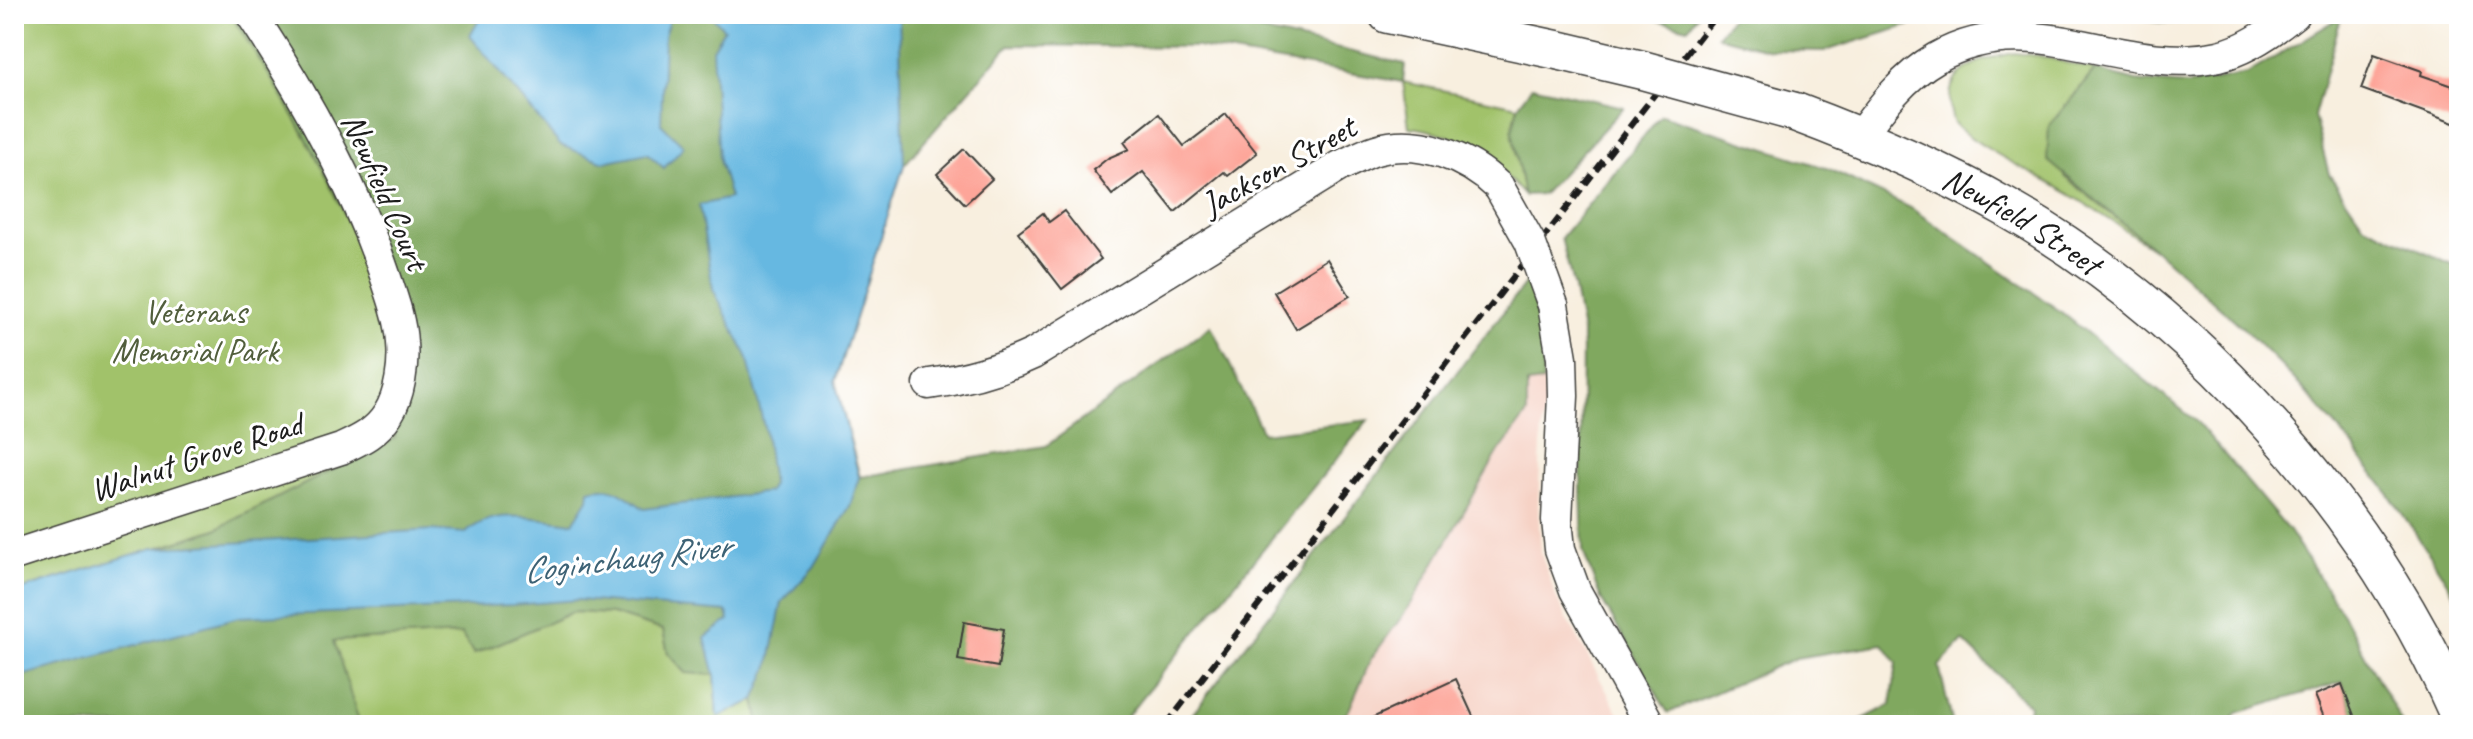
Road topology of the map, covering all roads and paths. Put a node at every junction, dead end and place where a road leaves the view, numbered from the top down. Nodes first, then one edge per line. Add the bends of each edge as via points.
1 (251, 14) edge
2 (1388, 14) edge
3 (2294, 14) edge
4 (1860, 136) junction
5 (929, 384) dead end
6 (390, 412) joint
7 (14, 555) edge
8 (2459, 715) edge
9 (1650, 725) edge

1 - 6 street, Newfield Court via 331,152 379,256 402,343 401,376
2 - 4 main road, Newfield Street, bridge via 1655,73
3 - 4 street via 2244,46 2183,60 2012,35 1973,44 1937,57 1911,77 1884,102
4 - 8 main road, Newfield Street via 1940,172 2073,250 2133,294 2241,394 2372,556 2411,617
5 - 9 street, Jackson Street, bridge via 965,379 1033,354 1340,166 1376,150 1442,152 1476,166 1499,187 1530,242 1553,305 1562,358 1560,549 1575,590
6 - 7 street, Walnut Grove Road via 371,435 341,449

